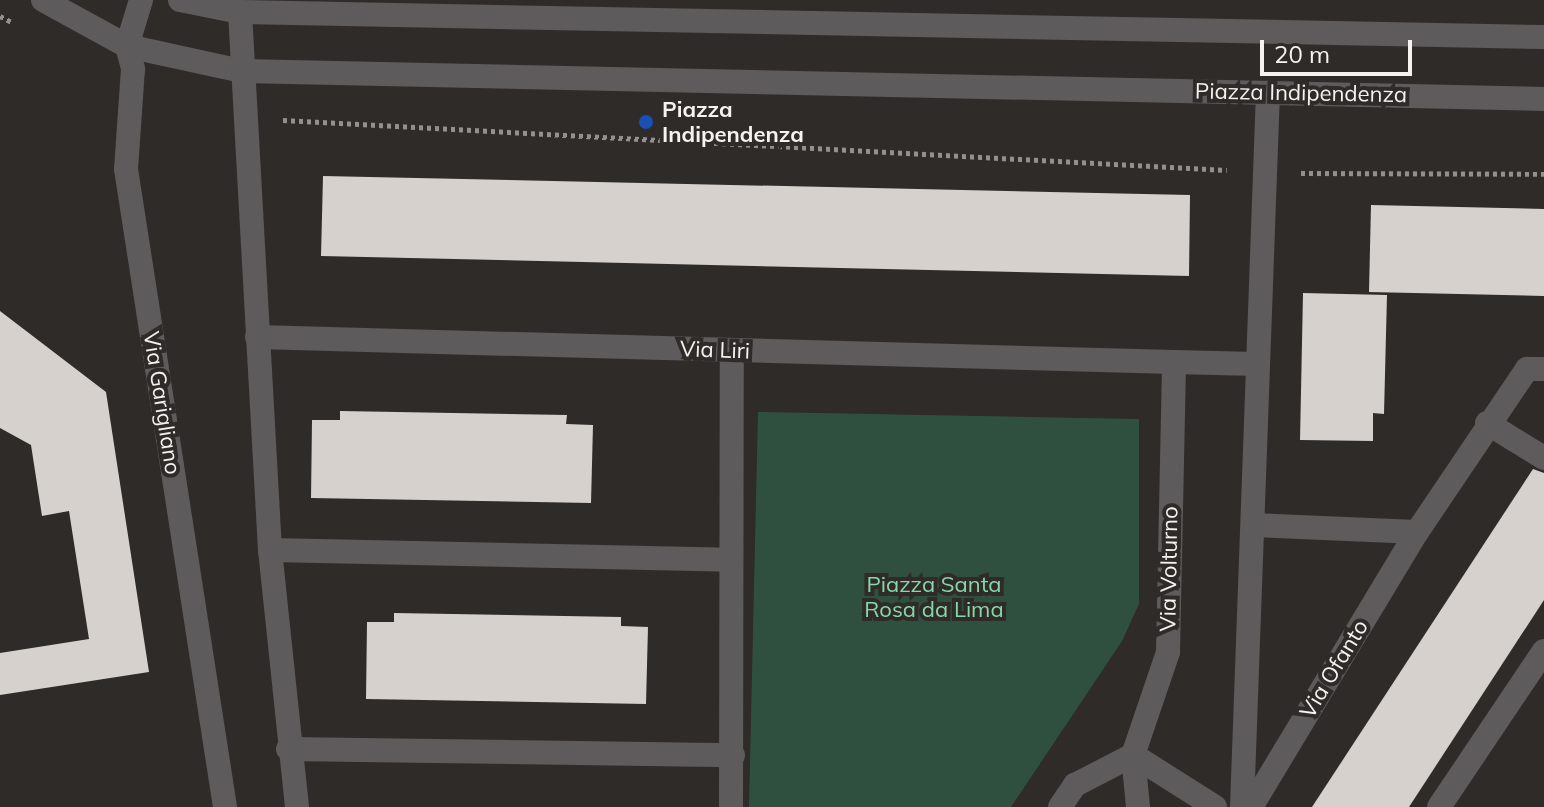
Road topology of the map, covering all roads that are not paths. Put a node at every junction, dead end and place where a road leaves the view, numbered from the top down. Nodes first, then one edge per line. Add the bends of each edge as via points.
1 (43, 0) edge
2 (141, 0) edge
3 (180, 0) edge
4 (240, 12) junction
5 (1544, 37) edge
6 (127, 46) junction
7 (242, 71) junction
8 (1268, 92) junction
9 (1544, 99) edge
10 (257, 337) junction
11 (732, 350) junction
12 (1174, 362) junction
13 (1256, 364) junction
14 (1544, 369) edge
15 (1487, 423) junction
16 (1544, 458) edge
17 (1254, 525) junction
18 (1417, 532) junction
19 (270, 550) junction
20 (730, 560) junction
21 (1544, 651) edge
22 (288, 749) junction
23 (733, 755) junction
24 (1133, 755) junction
25 (225, 807) edge
26 (297, 807) edge
27 (731, 807) edge
28 (1060, 807) edge
29 (1138, 807) edge
30 (1215, 807) edge
31 (1242, 807) edge
32 (1251, 807) edge
33 (1439, 807) edge

1 - 6 street, Piazza Indipendenza
2 - 6 street, Via Garigliano
3 - 4 street
4 - 5 street
4 - 7 street
6 - 7 street, Piazza Indipendenza
6 - 25 street, Via Garigliano via 133,69 126,169
7 - 8 street, Piazza Indipendenza
7 - 10 street via 249,118
8 - 9 street, Piazza Indipendenza
8 - 13 street
10 - 11 street, Via Liri
10 - 19 street
11 - 12 street, Via Liri
11 - 20 street
12 - 13 street
12 - 24 street, Via Volturno via 1168,652
13 - 17 street
14 - 15 street, Via Ofanto via 1527,369
15 - 16 street
15 - 18 street, Via Ofanto
17 - 18 street
17 - 31 street
18 - 32 street, Via Ofanto
19 - 20 street
19 - 22 street
20 - 23 street
21 - 33 street
22 - 23 street
22 - 26 street
23 - 27 street
24 - 28 street via 1075,785
24 - 29 street
24 - 30 street

